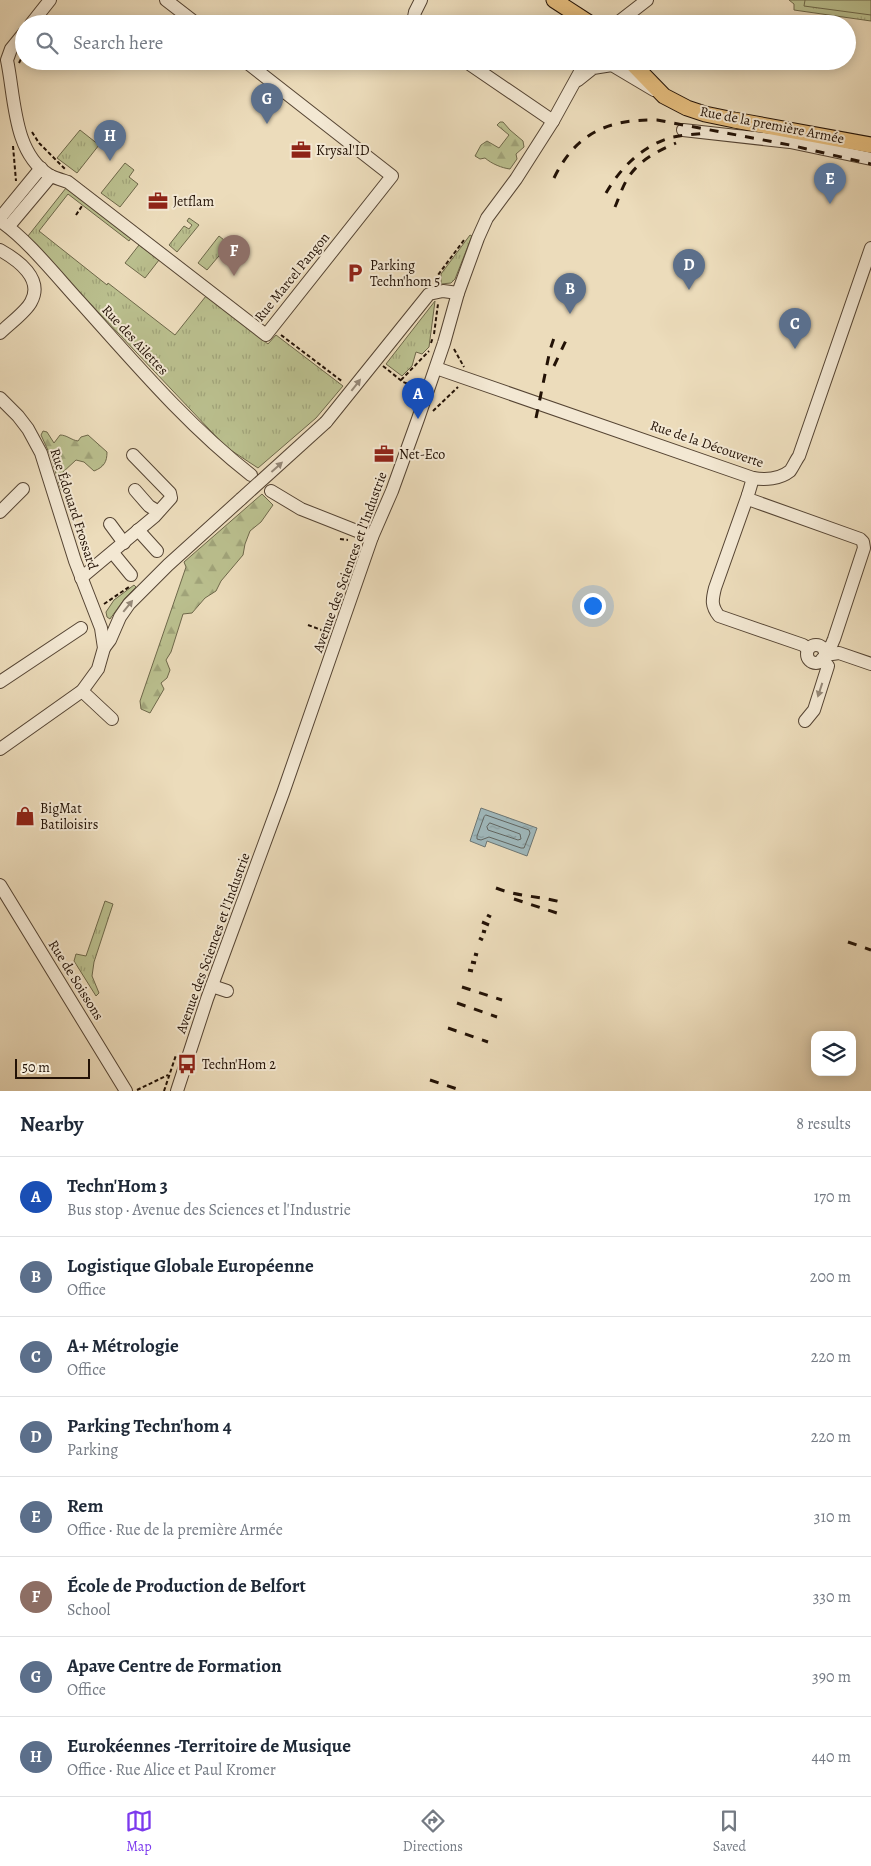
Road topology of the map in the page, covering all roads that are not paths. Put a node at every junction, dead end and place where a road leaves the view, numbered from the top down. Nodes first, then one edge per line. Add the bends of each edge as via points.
1 (50, 0) edge
2 (166, 0) edge
3 (421, 0) edge
4 (554, 0) edge
5 (647, 0) edge
6 (38, 15) edge
7 (185, 15) edge
8 (414, 15) edge
9 (577, 15) edge
10 (628, 15) edge
11 (15, 44) edge
12 (257, 70) edge
13 (478, 70) edge
14 (581, 70) edge
15 (590, 70) edge
16 (620, 70) edge
17 (639, 70) edge
18 (574, 83) junction
19 (664, 96) junction
20 (553, 121) junction
21 (683, 130) dead end
22 (871, 145) edge
23 (871, 159) edge
24 (40, 168) junction
25 (51, 176) junction
26 (3, 222) edge
27 (871, 248) edge
28 (0, 250) edge
29 (458, 293) junction
30 (0, 332) edge
31 (441, 370) junction
32 (0, 398) edge
33 (133, 455) dead end
34 (251, 475) dead end
35 (754, 478) junction
36 (23, 488) dead end
37 (134, 490) dead end
38 (272, 491) dead end
39 (748, 494) junction
40 (157, 511) junction
41 (0, 512) edge
42 (110, 524) dead end
43 (138, 530) junction
44 (372, 537) junction
45 (124, 543) junction
46 (157, 551) dead end
47 (113, 553) junction
48 (131, 575) dead end
49 (81, 578) junction
50 (81, 628) dead end
51 (104, 648) junction
52 (824, 655) junction
53 (871, 664) edge
54 (0, 682) edge
55 (82, 691) junction
56 (112, 719) dead end
57 (805, 721) dead end
58 (0, 750) edge
59 (0, 885) edge
60 (212, 986) junction
61 (227, 991) dead end
62 (126, 1091) edge
63 (177, 1091) edge

1 - 6 street
2 - 7 street
3 - 8 street
4 - 9 main road
5 - 10 street
11 - 24 street via 7,60 19,132
12 - 25 street, Rue Marcel Pangon via 392,176 266,335 68,182
13 - 20 street
14 - 18 street, Avenue des Sciences et l'Industrie
15 - 18 street
16 - 19 street
17 - 19 main road, Rue de la première Armée
18 - 20 street, Avenue des Sciences et l'Industrie
19 - 22 main road, Rue de la première Armée via 705,114
20 - 29 street, Avenue des Sciences et l'Industrie via 487,218
21 - 23 street via 790,142
24 - 25 street
24 - 26 street
25 - 26 street
26 - 34 street, Rue des Ailettes via 186,416
27 - 35 street, Rue de la Découverte via 799,456 790,470 778,476 763,480
28 - 30 street via 35,281 31,303
29 - 31 street, Avenue des Sciences et l'Industrie
51 -> 29 street, bridge via 129,604 326,422 430,294 443,291
31 - 35 street, Rue de la Découverte
31 - 44 street, Avenue des Sciences et l'Industrie
32 - 49 street, Rue Édouard Frossard via 28,429 41,453
33 - 40 street via 170,493 171,498
35 - 39 street
36 - 41 street
37 - 40 street
38 - 44 street via 301,509
39 - 52 street via 715,588 712,608 719,616 808,649 820,646
39 - 52 street via 750,500 860,538 863,542 864,548 834,640
40 - 43 street
42 - 45 street
43 - 45 street
43 - 46 street
44 - 60 street, Avenue des Sciences et l'Industrie
45 - 47 street
47 - 48 street
47 - 49 street
49 - 51 street, Rue Édouard Frossard via 101,628
50 - 54 street
51 - 55 street via 98,669
52 - 53 street via 839,653
52 -> 57 street via 828,666 814,710
55 - 56 street
55 - 58 street
59 - 62 street, Rue de Soissons
60 - 61 street
60 - 63 street, Avenue des Sciences et l'Industrie

